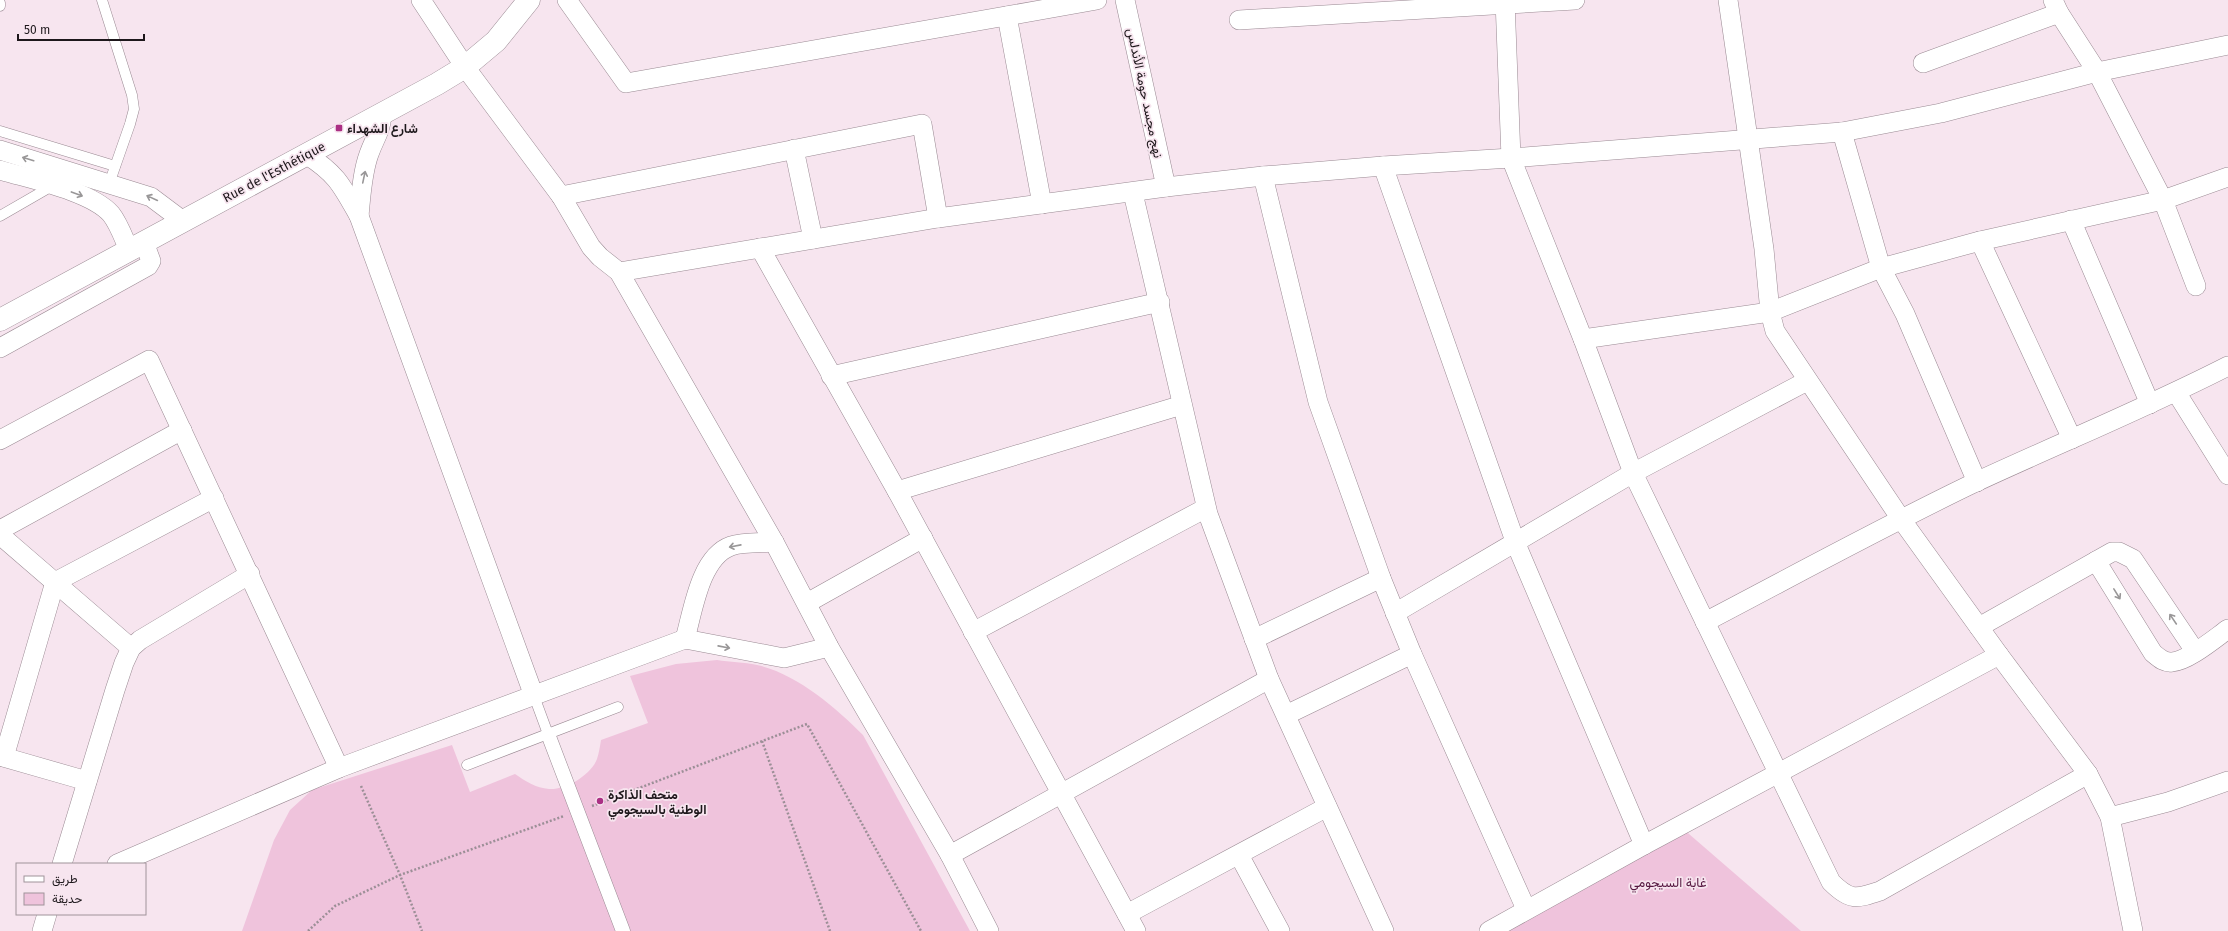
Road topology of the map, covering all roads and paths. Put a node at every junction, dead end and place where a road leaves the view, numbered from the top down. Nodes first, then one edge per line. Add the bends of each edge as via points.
1 (102, 0) edge
2 (420, 0) edge
3 (529, 0) edge
4 (567, 0) edge
5 (1097, 0) edge
6 (1125, 0) edge
7 (1574, 0) edge
8 (1728, 0) edge
9 (1505, 2) edge
10 (2056, 7) edge
11 (1008, 16) junction
12 (1239, 20) dead end
13 (2228, 45) edge
14 (1923, 63) dead end
15 (465, 67) junction
16 (2097, 72) junction
17 (382, 115) junction
18 (0, 131) edge
19 (1842, 132) junction
20 (1747, 140) junction
21 (794, 149) junction
22 (0, 150) edge
23 (307, 155) junction
24 (1511, 158) junction
25 (115, 166) junction
26 (1383, 166) junction
27 (0, 170) edge
28 (1263, 176) junction
29 (2228, 177) edge
30 (109, 184) junction
31 (52, 186) junction
32 (1166, 187) junction
33 (1133, 192) junction
34 (561, 196) junction
35 (2163, 200) junction
36 (1042, 204) junction
37 (0, 216) edge
38 (359, 216) junction
39 (938, 218) junction
40 (2071, 220) junction
41 (183, 221) junction
42 (813, 239) junction
43 (1980, 241) junction
44 (136, 246) junction
45 (760, 248) junction
46 (1881, 268) junction
47 (619, 272) junction
48 (2196, 286) dead end
49 (1160, 302) junction
50 (1770, 312) junction
51 (0, 320) edge
52 (1583, 338) junction
53 (0, 348) edge
54 (2228, 366) edge
55 (832, 376) junction
56 (1806, 380) junction
57 (2176, 392) junction
58 (2150, 404) junction
59 (1182, 405) junction
60 (182, 430) junction
61 (2072, 439) junction
62 (0, 440) edge
63 (1633, 473) junction
64 (2228, 475) edge
65 (1976, 482) junction
66 (897, 491) junction
67 (214, 498) junction
68 (1206, 508) junction
69 (1901, 519) junction
70 (0, 530) edge
71 (0, 534) edge
72 (923, 538) junction
73 (774, 542) junction
74 (1516, 544) junction
75 (2096, 561) junction
76 (250, 574) junction
77 (1381, 578) junction
78 (55, 582) junction
79 (807, 603) junction
80 (1395, 613) junction
81 (1705, 622) junction
82 (1979, 627) junction
83 (2228, 629) edge
84 (973, 632) junction
85 (1254, 638) junction
86 (685, 639) junction
87 (829, 647) junction
88 (132, 648) junction
89 (2195, 651) junction
90 (1412, 654) junction
91 (1999, 655) junction
92 (1269, 679) junction
93 (534, 696) junction
94 (618, 707) dead end
95 (1286, 715) junction
96 (548, 734) junction
97 (762, 741) junction
98 (2, 757) edge
99 (467, 765) dead end
100 (339, 768) junction
101 (2088, 774) junction
102 (1779, 775) junction
103 (87, 781) junction
104 (2228, 782) edge
105 (361, 786) dead end
106 (1060, 793) junction
107 (1327, 807) junction
108 (578, 812) junction
109 (2110, 817) junction
110 (1644, 844) junction
111 (950, 855) junction
112 (1239, 855) junction
113 (62, 863) edge
114 (119, 863) edge
115 (400, 875) junction
116 (1526, 909) junction
117 (1127, 914) junction
118 (47, 915) edge
119 (42, 931) edge
120 (308, 931) edge
121 (422, 931) edge
122 (623, 931) edge
123 (830, 931) edge
124 (921, 931) edge
125 (989, 931) edge
126 (1136, 931) edge
127 (1280, 931) edge
128 (1384, 931) edge
129 (1489, 931) edge
130 (2132, 931) edge

1 - 25 lane via 132,95 134,109
2 - 15 street
3 - 15 street, Rue de l'Esthétique via 496,41
4 - 11 street via 626,83
5 - 11 street
6 - 32 street, نهج مجسد حومة الأندلس
7 - 9 street
8 - 20 street
9 - 12 street
9 - 24 street
10 - 14 street
10 - 16 street
11 - 36 street
13 - 16 street
15 - 17 street, Rue de l'Esthétique
15 - 34 street
16 - 19 street via 1941,113
16 - 35 street
17 - 23 street, Rue de l'Esthétique
38 -> 17 street via 361,190 369,154 380,132
18 - 25 lane
19 - 20 street
19 - 46 street
20 - 24 street
20 - 50 street via 1764,248
21 - 34 street
21 - 39 street via 922,124
21 - 42 street
30 -> 22 street
23 - 38 street via 327,167 340,182
23 - 41 street, Rue de l'Esthétique
24 - 26 street
24 - 52 street
25 - 30 lane
26 - 28 street
26 - 74 street
27 - 31 street
28 - 32 street
28 - 77 street via 1318,402
29 - 35 street
41 -> 30 street via 151,197
31 - 37 lane
31 -> 44 street via 98,203 111,214
32 - 33 street
33 - 36 street
33 - 49 street
34 - 47 street via 600,257
35 - 40 street
35 - 48 street
36 - 39 street
38 - 93 street
39 - 42 street
40 - 43 street
40 - 58 street
41 - 44 street, Rue de l'Esthétique
42 - 45 street
43 - 46 street
43 - 61 street
44 - 51 street, Rue de l'Esthétique
44 - 53 street via 151,261 148,266
45 - 47 street
45 - 55 street
46 - 50 street
46 - 65 street via 1905,314
47 - 73 street
49 - 55 street
49 - 59 street
50 - 52 street
50 - 56 street via 1775,331
52 - 63 street
54 - 57 street
55 - 66 street
56 - 63 street
56 - 69 street
57 - 58 street
57 - 64 street
58 - 61 street
59 - 66 street
59 - 68 street
60 - 62 street via 150,360
60 - 67 street
60 - 70 street
61 - 65 street
63 - 74 street
63 - 81 street
65 - 69 street
66 - 72 street
67 - 76 street
67 - 78 street
68 - 84 street
68 - 85 street
69 - 81 street
69 - 82 street
71 - 78 street
72 - 79 street
72 - 84 street
73 - 79 street
73 -> 86 street via 732,546 719,553 705,571
74 - 80 street
74 - 110 street
75 - 82 street
89 -> 75 street via 2133,559 2120,552 2112,552
75 -> 89 street via 2153,653 2160,659 2172,662 2182,660
76 - 88 street via 154,630
76 - 100 street
77 - 80 street
77 - 85 street
78 - 88 street
78 - 98 street
79 - 87 street
80 - 90 street
81 - 102 street
82 - 91 street
83 - 89 street
84 - 106 street
85 - 92 street
86 -> 87 street via 784,658
86 - 93 street
87 - 111 street
88 - 103 street via 121,670
90 - 95 street
90 - 116 street
91 - 101 street
91 - 102 street
92 - 95 street
92 - 106 street
93 - 96 lane
93 - 100 street
94 - 96 lane
95 - 107 street
96 - 99 lane
96 - 108 street
97 - 108 path
97 - 123 path
97 - 124 path via 807,724
98 - 103 street
100 - 114 street
101 - 102 street via 1880,891 1856,898 1842,893 1832,882
101 - 109 street
102 - 110 street
103 - 113 street
104 - 109 street via 2168,802
105 - 115 path
106 - 111 street
106 - 117 street
107 - 112 street
107 - 128 street
108 - 115 path
108 - 122 street
109 - 130 street
110 - 116 street
111 - 125 street
112 - 117 street
112 - 127 street
115 - 120 path via 335,906
115 - 121 path
116 - 129 street
117 - 126 street
118 - 119 street

